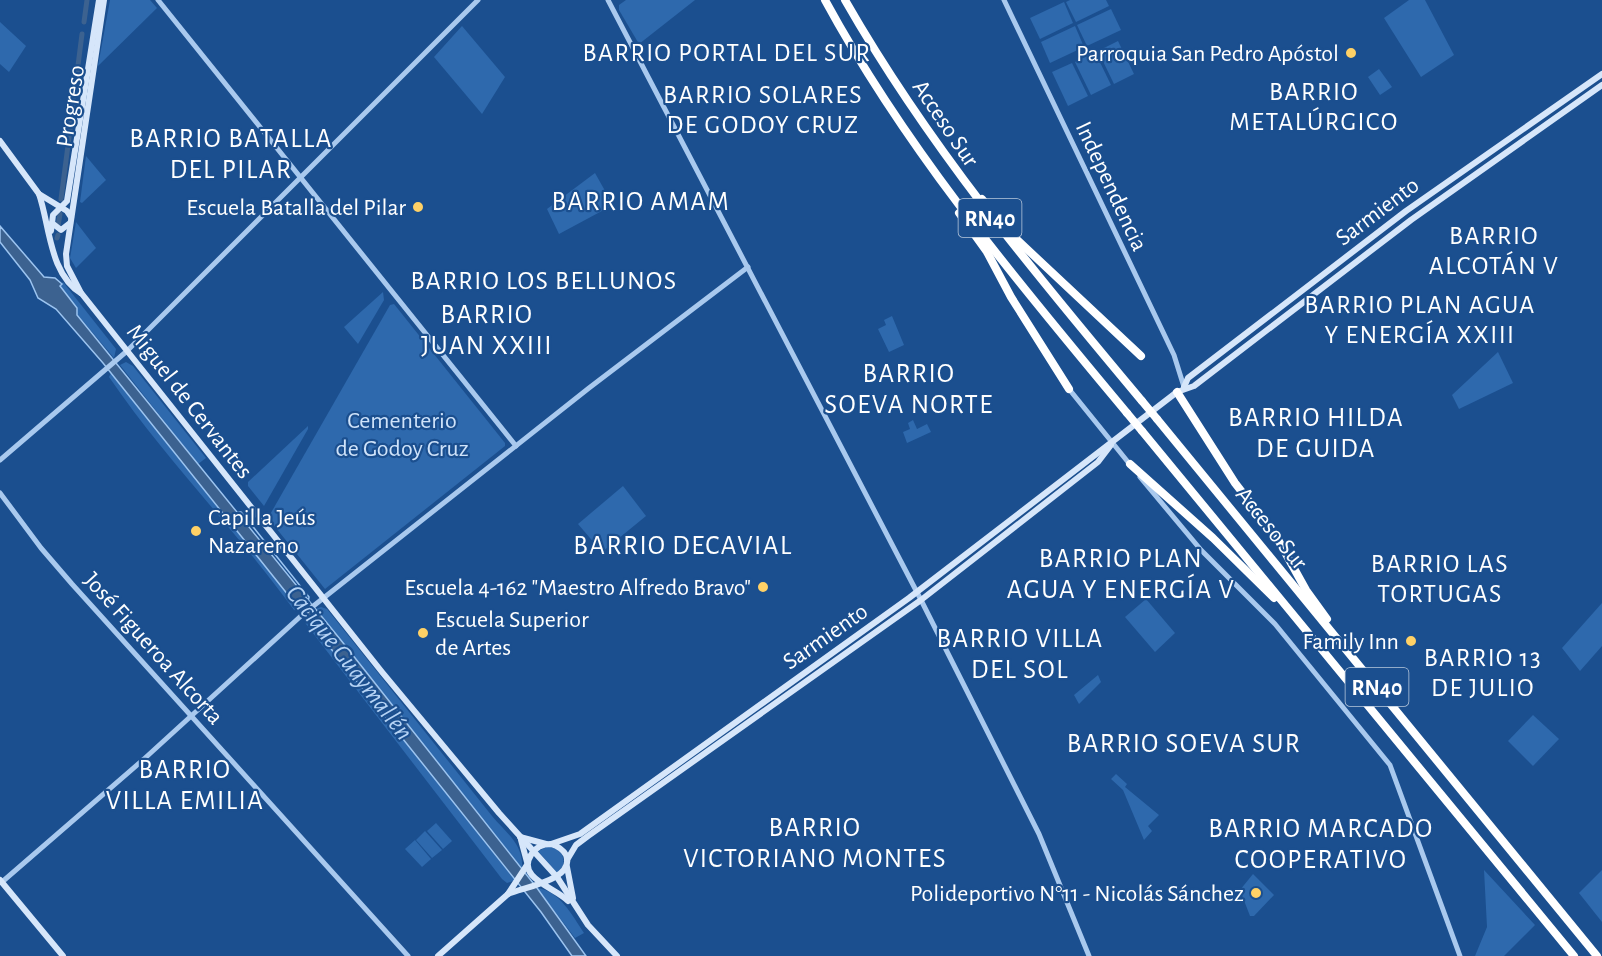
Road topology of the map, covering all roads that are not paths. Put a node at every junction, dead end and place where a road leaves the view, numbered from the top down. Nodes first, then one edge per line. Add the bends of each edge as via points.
1 (99, 0) edge
2 (104, 0) edge
3 (158, 0) edge
4 (478, 0) edge
5 (608, 0) edge
6 (825, 0) edge
7 (845, 0) edge
8 (1004, 0) edge
9 (857, 21) junction
10 (1602, 74) edge
11 (1602, 85) edge
12 (902, 126) junction
13 (0, 141) edge
14 (301, 178) junction
15 (39, 194) junction
16 (59, 210) junction
17 (46, 215) junction
18 (71, 220) junction
19 (52, 222) junction
20 (52, 245) junction
21 (748, 267) junction
22 (82, 294) junction
23 (127, 351) junction
24 (1141, 357) dead end
25 (1069, 389) joint
26 (1180, 390) junction
27 (1112, 443) junction
28 (516, 446) junction
29 (0, 460) edge
30 (1130, 464) junction
31 (0, 493) edge
32 (917, 593) junction
33 (324, 598) junction
34 (921, 600) junction
35 (1324, 652) junction
36 (1359, 665) junction
37 (191, 715) junction
38 (519, 837) junction
39 (548, 844) junction
40 (534, 851) junction
41 (567, 862) junction
42 (526, 866) junction
43 (556, 877) junction
44 (1, 881) edge
45 (540, 883) junction
46 (520, 885) junction
47 (576, 907) junction
48 (63, 956) edge
49 (408, 956) edge
50 (438, 956) edge
51 (617, 956) edge
52 (1089, 956) edge
53 (1460, 956) edge
54 (1574, 956) edge
55 (1597, 956) edge

1 - 16 main road, Progreso via 67,201
2 - 18 main road, Progreso
3 - 14 street
4 - 14 street
5 - 21 street
6 - 12 highway, Acceso Sur / RN40
7 - 9 highway, Acceso Sur / RN40
8 - 26 street, Independencia via 1174,355
9 - 24 highway via 971,186 999,219
9 - 36 highway, Acceso Sur / RN40, bridge via 968,188
10 - 26 main road, Sarmiento via 1383,228 1188,378
11 - 26 main road, Sarmiento via 1411,220 1194,386
12 - 25 highway via 916,153 984,247
12 - 35 highway, Acceso Sur / RN40, bridge via 1016,278
13 - 15 main road
14 - 23 street
14 - 28 street
15 - 16 main road
15 - 17 main road
16 - 18 main road
16 - 19 main road, Progreso
17 - 19 main road
17 - 20 main road
18 - 19 main road via 61,230
18 - 22 main road, Miguel de Cervantes via 66,263
19 - 20 main road
20 - 22 main road, Miguel de Cervantes via 65,278
21 - 28 street
21 - 32 street
22 - 23 main road, Miguel de Cervantes
23 - 29 street
23 - 33 main road, Miguel de Cervantes
25 - 27 street
26 - 27 main road, Sarmiento
26 - 36 highway via 1224,467 1276,536 1306,590
27 - 30 street
27 - 32 main road, Sarmiento
27 - 34 main road, Sarmiento via 1098,462
28 - 33 street
30 - 35 highway via 1241,564
30 - 53 street via 1201,550 1264,612 1386,760
31 - 37 street, José Figueroa Alcorta via 41,548
32 - 34 street
32 - 39 main road, Sarmiento via 580,834
33 - 37 street
33 - 38 main road, Miguel de Cervantes
34 - 41 main road, Sarmiento via 594,831 576,845
34 - 52 street via 1039,834
35 - 54 highway, Acceso Sur / RN40
36 - 55 highway, Acceso Sur / RN40
37 - 44 street
37 - 49 street, José Figueroa Alcorta
38 - 39 main road
38 - 40 main road, Miguel de Cervantes
38 - 42 main road, Miguel de Cervantes
39 - 40 main road, Sarmiento
39 - 41 main road via 561,849
40 - 42 main road
40 - 43 main road, Miguel de Cervantes
41 - 43 main road, Sarmiento
41 - 47 main road, Miguel de Cervantes via 568,883
42 - 45 main road, Miguel de Cervantes
42 - 46 main road
43 - 45 main road
43 - 47 main road, Miguel de Cervantes
44 - 48 main road
45 - 46 main road
45 - 47 main road, Miguel de Cervantes
46 - 50 main road
47 - 51 main road, Miguel de Cervantes

